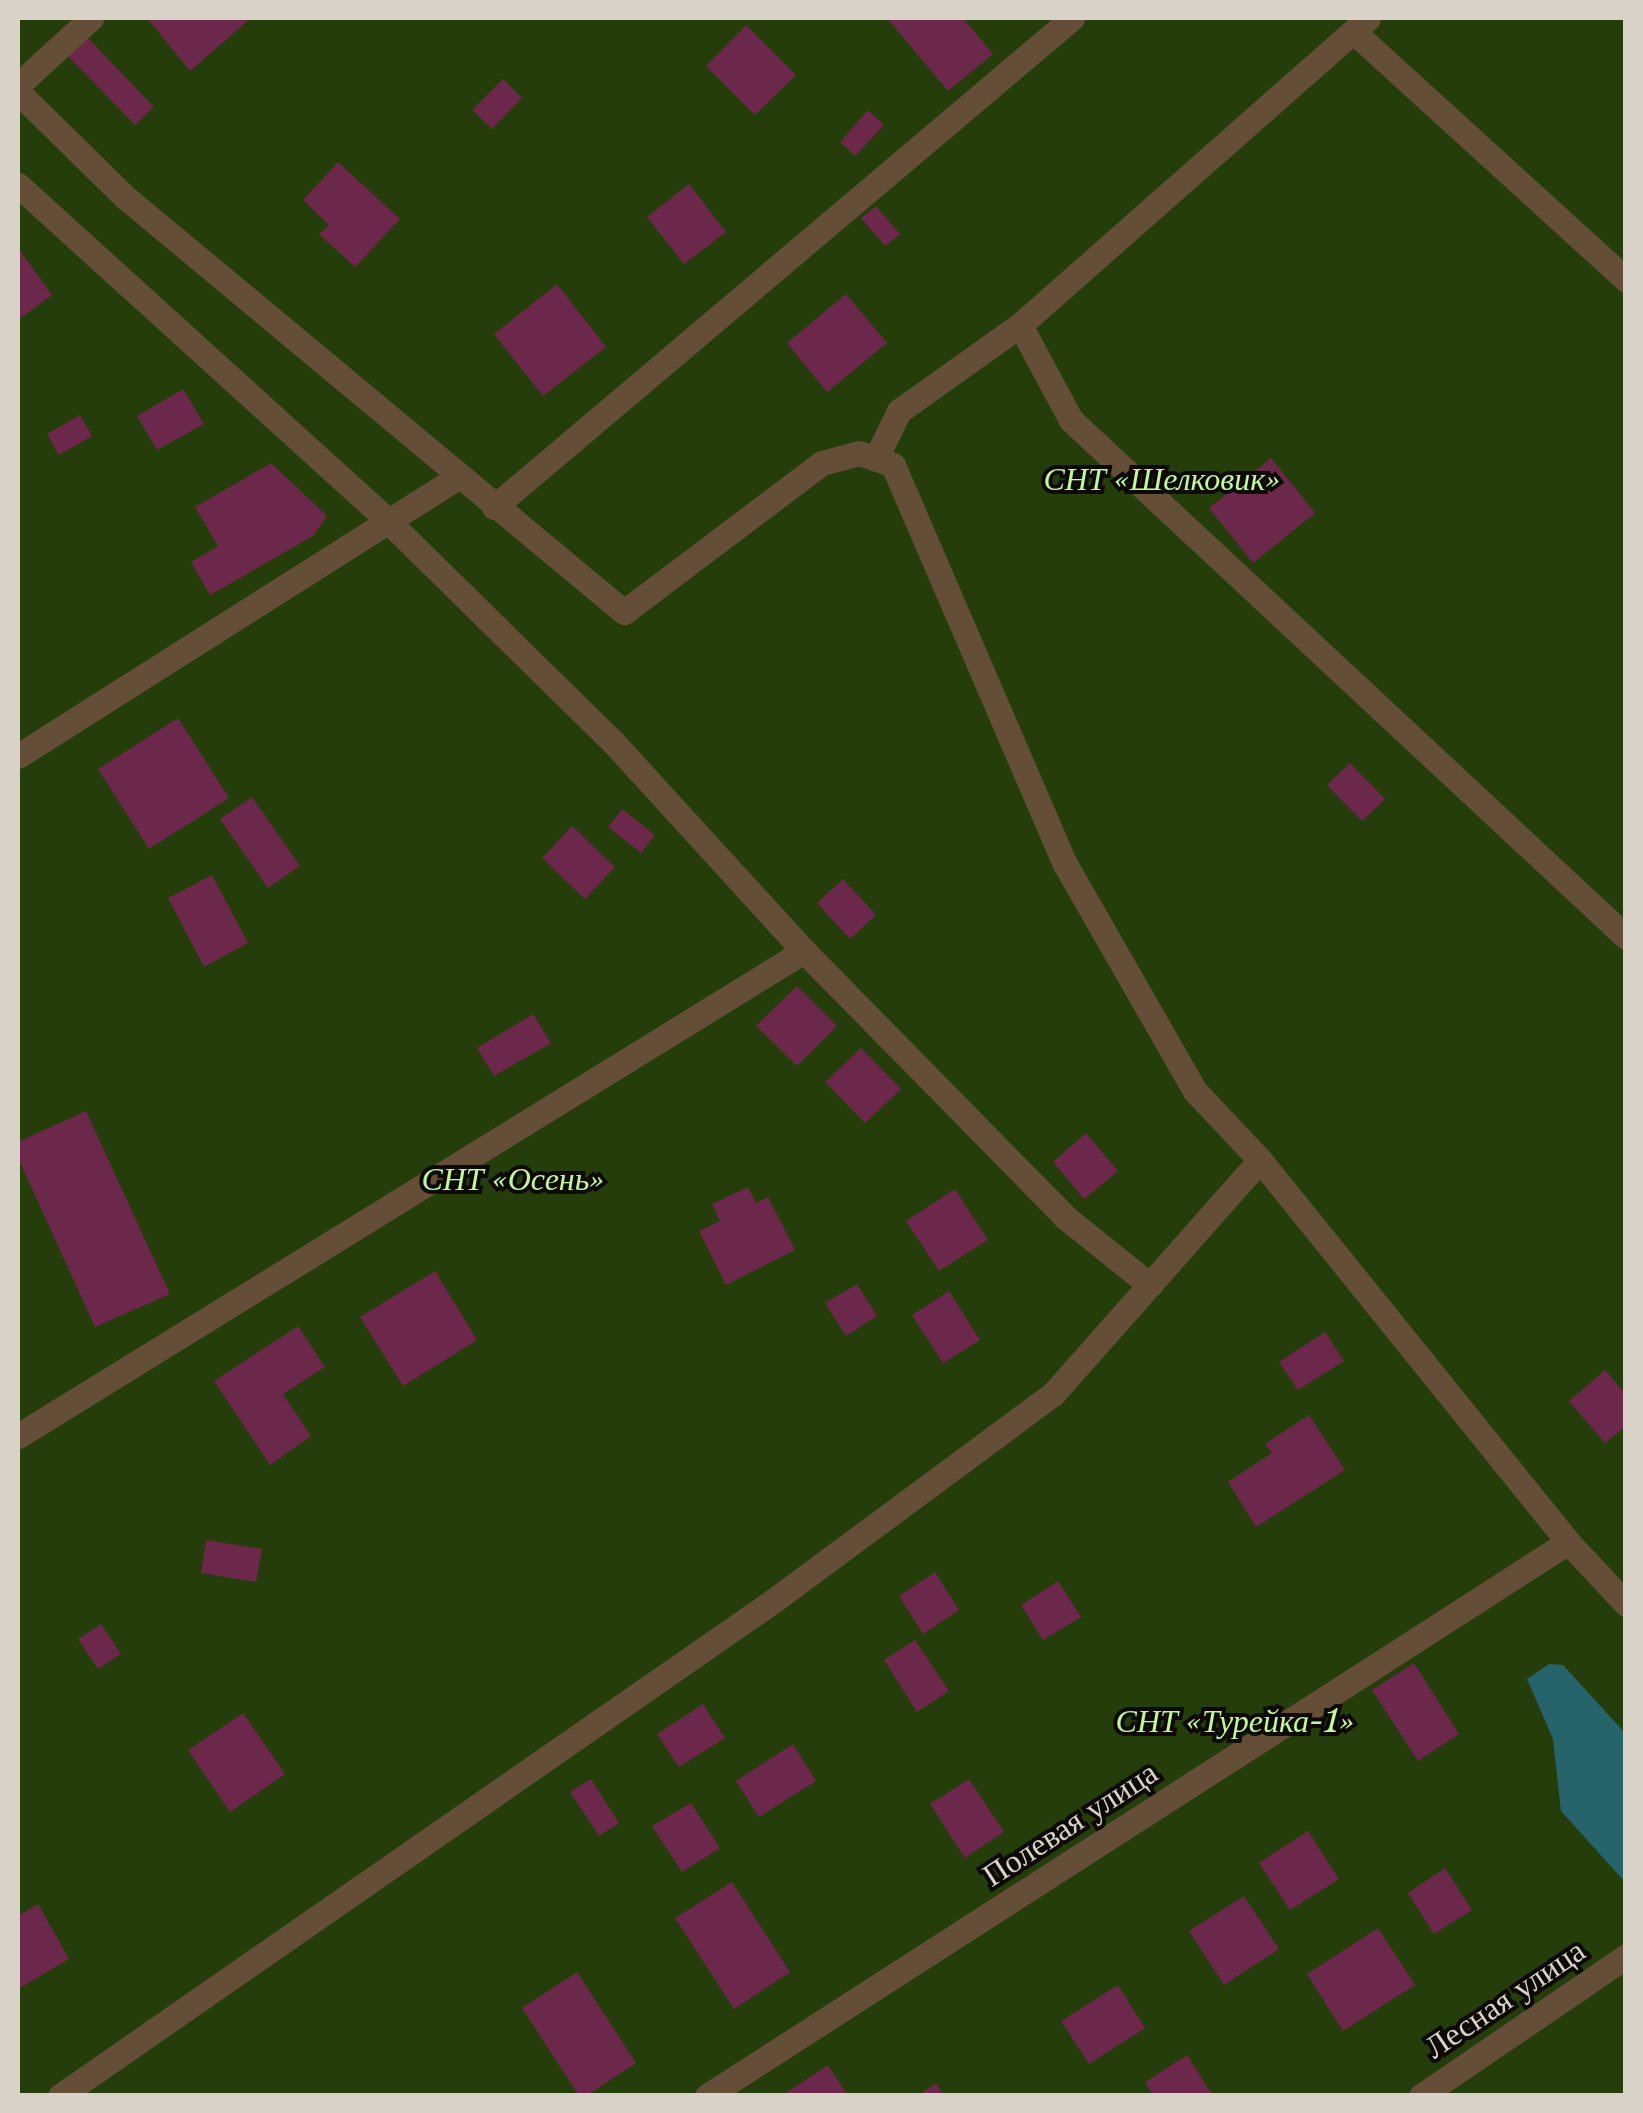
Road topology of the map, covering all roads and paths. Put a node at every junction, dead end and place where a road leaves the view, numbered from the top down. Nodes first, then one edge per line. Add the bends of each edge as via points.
1 (91, 18) edge
2 (1072, 18) edge
3 (1362, 25) edge
4 (18, 89) edge
5 (18, 184) edge
6 (1626, 280) edge
7 (1020, 326) junction
8 (877, 456) junction
9 (458, 477) junction
10 (494, 506) junction
11 (388, 521) junction
12 (18, 756) edge
13 (1626, 937) edge
14 (804, 951) junction
15 (1260, 1160) junction
16 (1150, 1284) junction
17 (18, 1436) edge
18 (1568, 1542) junction
19 (1626, 1604) edge
20 (1626, 1956) edge
21 (60, 2096) edge
22 (708, 2096) edge
23 (1421, 2096) edge

1 - 4 street
2 - 10 street
3 - 6 street
3 - 7 street
4 - 9 street via 125,197
5 - 11 street
7 - 8 street via 899,411
7 - 13 street via 1071,420
8 - 10 street via 858,452 822,463 624,612
8 - 15 street via 893,465 904,484 1065,864 1195,1091
9 - 10 street
9 - 11 street
11 - 12 street
11 - 14 street via 613,742
14 - 16 street via 1065,1217
14 - 17 street
15 - 16 street
15 - 18 street
16 - 21 street via 1037,1405 773,1601
18 - 19 street
18 - 22 street, Полевая улица
20 - 23 street, Лесная улица

